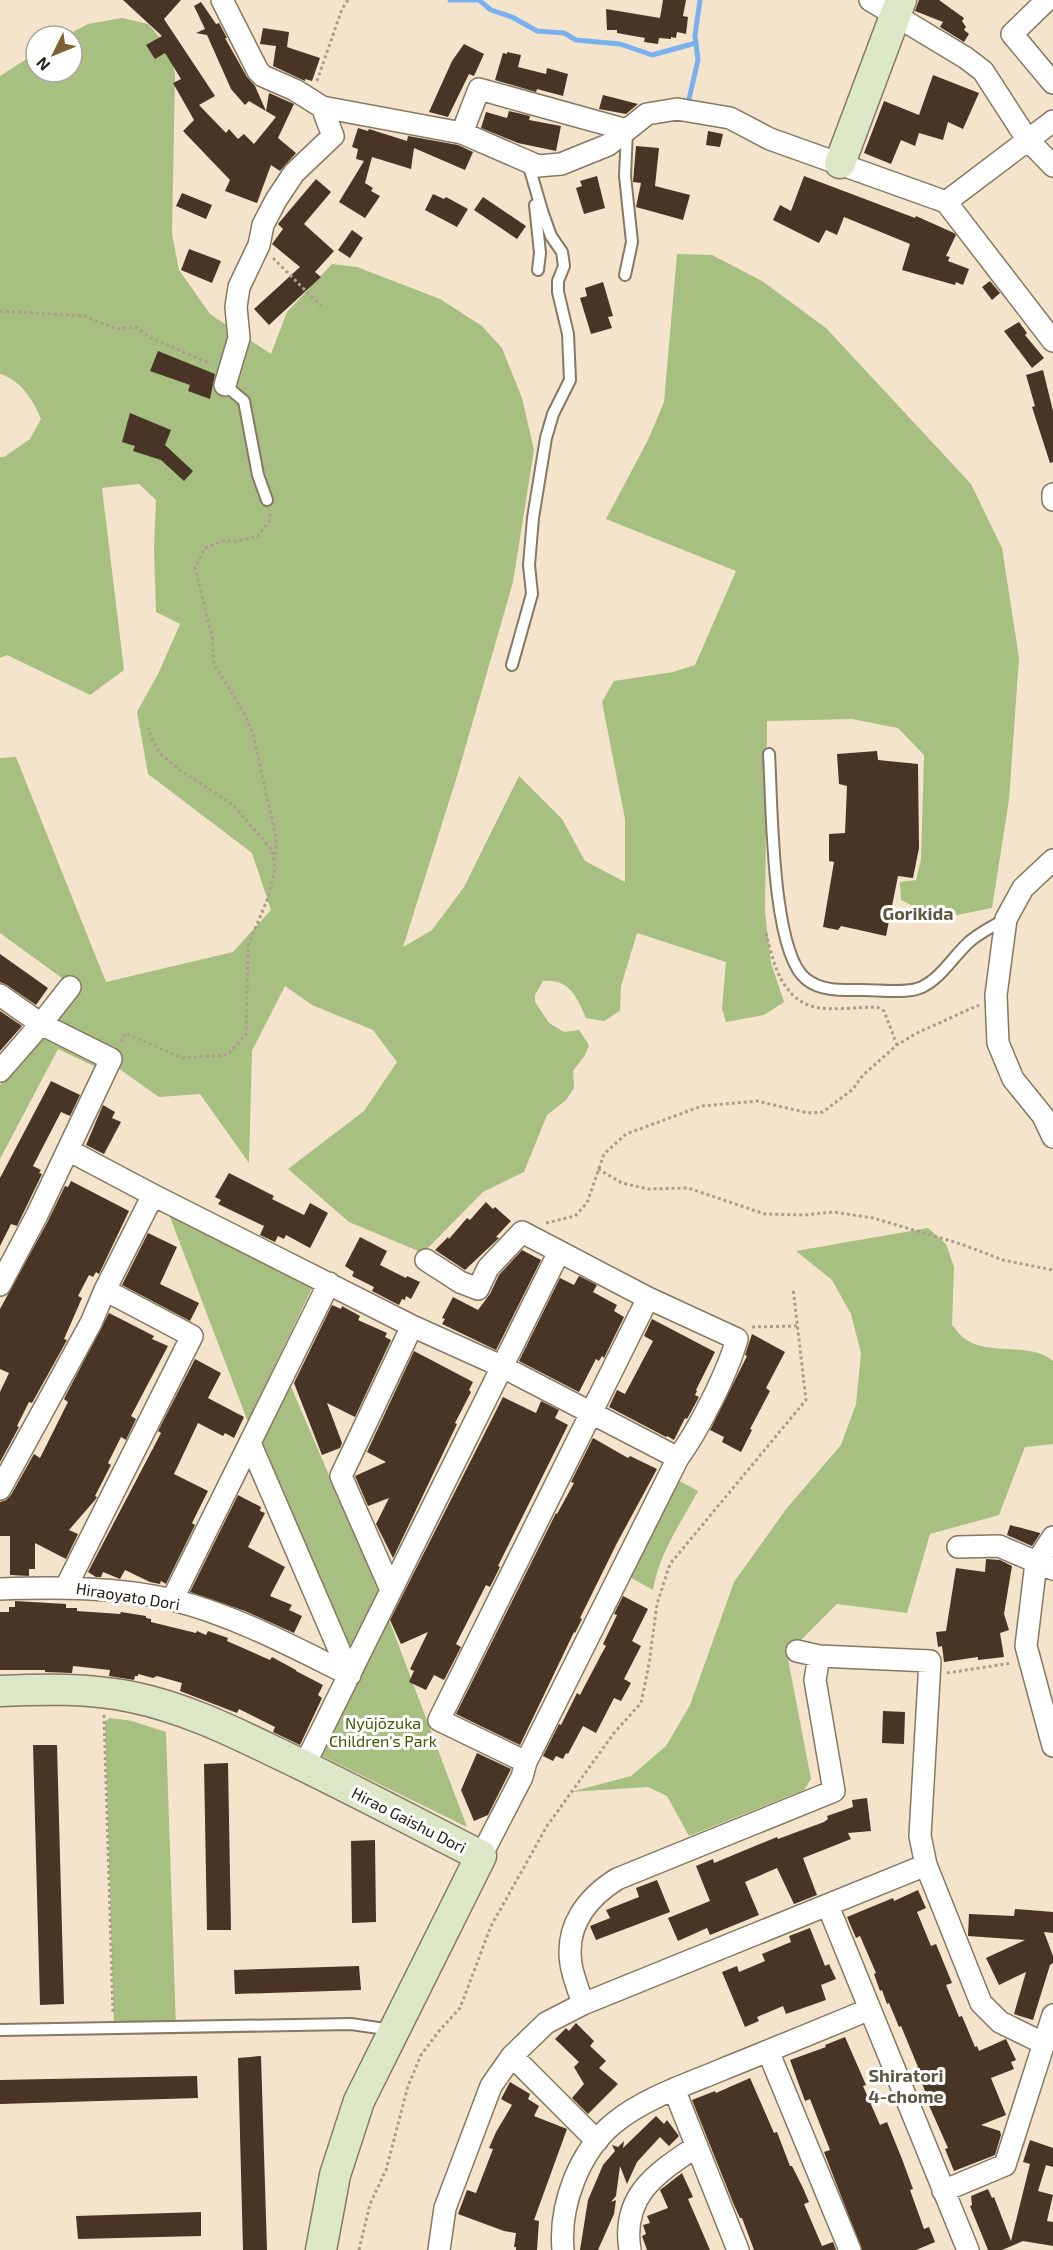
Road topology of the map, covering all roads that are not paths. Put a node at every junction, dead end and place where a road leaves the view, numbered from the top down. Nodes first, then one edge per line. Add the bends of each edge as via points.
1 (222, 0) edge
2 (870, 0) edge
3 (1047, 0) edge
4 (898, 8) edge
5 (1053, 83) edge
6 (316, 103) junction
7 (1053, 121) edge
8 (627, 130) junction
9 (462, 133) junction
10 (1028, 139) junction
11 (840, 163) junction
12 (1053, 166) edge
13 (530, 169) junction
14 (946, 202) junction
15 (538, 270) dead end
16 (625, 275) dead end
17 (1053, 341) edge
18 (227, 378) joint
19 (1053, 494) edge
20 (267, 500) road end
21 (1053, 500) edge
22 (512, 665) dead end
23 (770, 754) dead end
24 (1053, 860) edge
25 (1006, 919) junction
26 (70, 987) dead end
27 (0, 995) edge
28 (41, 1024) junction
29 (0, 1071) edge
30 (1053, 1137) edge
31 (68, 1150) junction
32 (153, 1195) junction
33 (559, 1252) junction
34 (426, 1260) dead end
35 (329, 1283) junction
36 (0, 1285) edge
37 (105, 1290) junction
38 (648, 1298) junction
39 (412, 1326) junction
40 (503, 1367) junction
41 (592, 1413) junction
42 (250, 1443) junction
43 (678, 1458) junction
44 (0, 1489) edge
45 (1053, 1537) edge
46 (958, 1547) dead end
47 (1044, 1566) edge
48 (66, 1587) junction
49 (0, 1588) edge
50 (391, 1590) junction
51 (172, 1600) junction
52 (797, 1651) dead end
53 (819, 1656) junction
54 (350, 1675) junction
55 (0, 1690) edge
56 (1053, 1746) edge
57 (526, 1761) junction
58 (304, 1766) junction
59 (481, 1856) junction
60 (926, 1865) junction
61 (828, 1906) junction
62 (583, 2004) junction
63 (870, 2009) junction
64 (1053, 2015) edge
65 (0, 2030) edge
66 (393, 2030) junction
67 (1045, 2044) junction
68 (768, 2051) junction
69 (512, 2056) junction
70 (675, 2089) junction
71 (597, 2141) junction
72 (697, 2146) junction
73 (943, 2191) junction
74 (321, 2250) edge
75 (439, 2250) edge
76 (563, 2250) edge
77 (630, 2250) edge
78 (738, 2250) edge
79 (850, 2250) edge
80 (968, 2250) edge

1 - 6 street via 258,71
2 - 4 street
3 - 5 street via 1012,34
4 - 10 street via 983,71
4 - 11 street
6 - 9 street
6 - 18 street via 333,136 294,173 263,225 259,245 239,287 239,339
7 - 10 street
8 - 9 street via 479,89
8 - 11 street via 647,114 677,109 698,111 730,118 770,139
8 - 13 street via 608,145 561,164
8 - 16 lane via 625,176 632,242
9 - 13 street
10 - 12 street
10 - 14 street
11 - 14 street
13 - 15 lane via 540,253
13 - 22 lane via 551,236 562,252 564,266 558,292 568,334 570,380 546,438 533,518 529,565 532,594
14 - 17 street
18 - 20 lane via 244,401
19 - 21 street
23 - 25 lane via 776,873 783,925 797,970 807,980 826,989 896,991 921,987 943,971 969,942
24 - 25 street via 1023,888
25 - 30 street via 996,995 998,1042 1013,1079 1043,1116
26 - 28 street
27 - 28 street
28 - 29 street
28 - 31 street via 111,1059
31 - 32 street
31 - 36 street
32 - 35 street
32 - 37 street
33 - 34 street via 522,1232 488,1268 478,1289
33 - 38 street
33 - 40 street
35 - 39 street
35 - 42 street
37 - 44 street via 92,1323
37 - 48 street via 192,1336
38 - 41 street
38 - 43 street via 737,1339 688,1445
39 - 40 street
39 - 50 street via 341,1476
40 - 41 street
40 - 50 street
41 - 43 street
41 - 57 street via 439,1720
42 - 51 street
42 - 54 street
43 - 57 street
45 - 47 street
46 - 47 street via 999,1546
47 - 56 street via 1029,1602 1026,1646
48 - 49 street, Hiraoyato Dori
48 - 51 street, Hiraoyato Dori
50 - 54 street
51 - 54 street, Hiraoyato Dori via 217,1614
52 - 53 street
53 - 60 street via 930,1661 921,1836
53 - 62 street via 815,1680 834,1791 617,1879 601,1889 587,1904 572,1935 571,1963
54 - 58 street
55 - 58 street, Hirao Gaishu Dori via 46,1689 133,1697 222,1727
57 - 59 street via 522,1777
58 - 59 street, Hirao Gaishu Dori
59 - 66 street, Hirao Gaishu Dori
60 - 61 street
60 - 67 street via 981,2003 1000,2022
61 - 62 street
61 - 63 street
62 - 69 street via 546,2023
63 - 68 street
63 - 73 street
64 - 67 street
65 - 66 lane via 351,2024
66 - 74 street, Hirao Gaishu Dori via 347,2133 334,2175
67 - 73 street via 1005,2164
68 - 70 street
68 - 79 street
69 - 71 street
69 - 75 street via 491,2086 477,2121 445,2208
70 - 71 street via 633,2109
70 - 72 street
71 - 76 street via 579,2169 567,2202 561,2233
72 - 77 street via 665,2167 643,2189 632,2208
72 - 78 street
73 - 80 street

